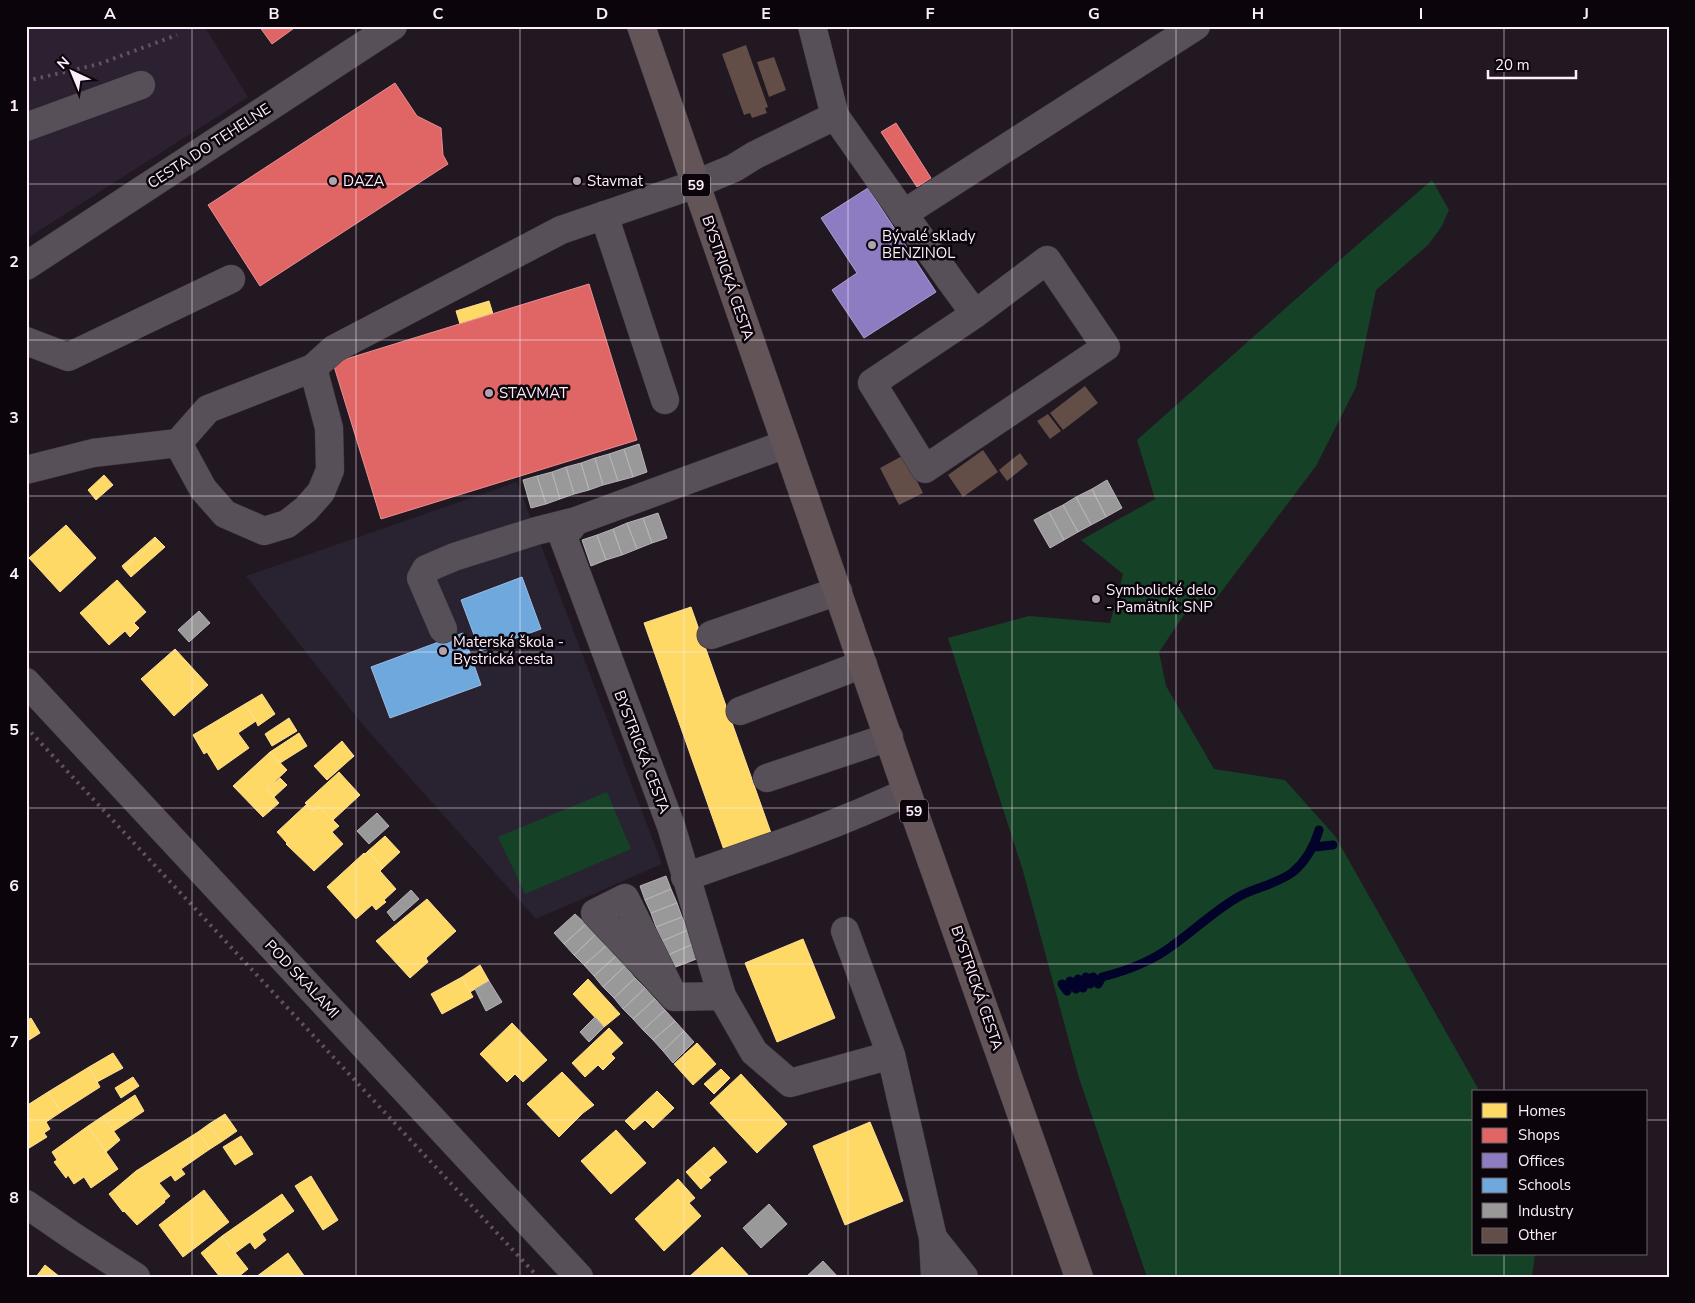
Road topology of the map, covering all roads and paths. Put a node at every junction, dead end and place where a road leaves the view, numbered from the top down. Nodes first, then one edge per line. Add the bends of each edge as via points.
1 (393, 26) edge
2 (641, 26) edge
3 (812, 26) edge
4 (1196, 26) edge
5 (141, 84) dead end
6 (835, 116) junction
7 (26, 127) edge
8 (696, 184) junction
9 (903, 214) junction
10 (604, 215) junction
11 (26, 266) edge
12 (231, 278) dead end
13 (975, 314) junction
14 (26, 341) edge
15 (313, 368) junction
16 (666, 400) dead end
17 (178, 443) junction
18 (786, 444) junction
19 (26, 470) edge
20 (576, 521) junction
21 (838, 591) junction
22 (443, 629) dead end
23 (711, 635) dead end
24 (863, 664) junction
25 (26, 682) edge
26 (740, 711) dead end
27 (889, 737) junction
28 (767, 778) dead end
29 (907, 792) junction
30 (685, 877) junction
31 (845, 931) dead end
32 (722, 996) junction
33 (674, 997) dead end
34 (891, 1055) junction
35 (26, 1204) edge
36 (934, 1238) junction
37 (136, 1277) edge
38 (579, 1277) edge
39 (934, 1277) edge
40 (964, 1277) edge
41 (1079, 1277) edge

1 - 11 street, CESTA DO TEHELNE
2 - 8 main road, BYSTRICKÁ CESTA / 59
3 - 6 street
4 - 9 street
5 - 7 street
6 - 8 street
6 - 9 street
8 - 10 street
8 - 18 main road, BYSTRICKÁ CESTA / 59
9 - 13 street
10 - 15 street via 561,230 351,340 334,349
10 - 16 street
12 - 14 street via 68,357
13 - 13 street via 872,383 925,469 1106,347 1047,260
15 - 17 street via 208,409
15 - 17 street via 329,428 330,470 321,492 287,524 264,531 224,514 203,489
17 - 19 street via 93,453
18 - 20 street
18 - 21 main road, BYSTRICKÁ CESTA / 59
20 - 22 street via 454,557 426,569 421,578
20 - 30 street, BYSTRICKÁ CESTA via 563,537 670,826
21 - 23 street
21 - 24 main road, BYSTRICKÁ CESTA / 59
24 - 26 street
24 - 27 main road, BYSTRICKÁ CESTA / 59
25 - 38 street, POD SKALAMI
27 - 28 street
27 - 29 main road, BYSTRICKÁ CESTA / 59
29 - 30 street via 804,836
29 - 41 main road, BYSTRICKÁ CESTA / 59
30 - 32 street, BYSTRICKÁ CESTA
31 - 34 street
32 - 33 street
32 - 34 street, BYSTRICKÁ CESTA via 754,1052 790,1083
34 - 36 street
35 - 37 street
36 - 39 street
36 - 40 street

